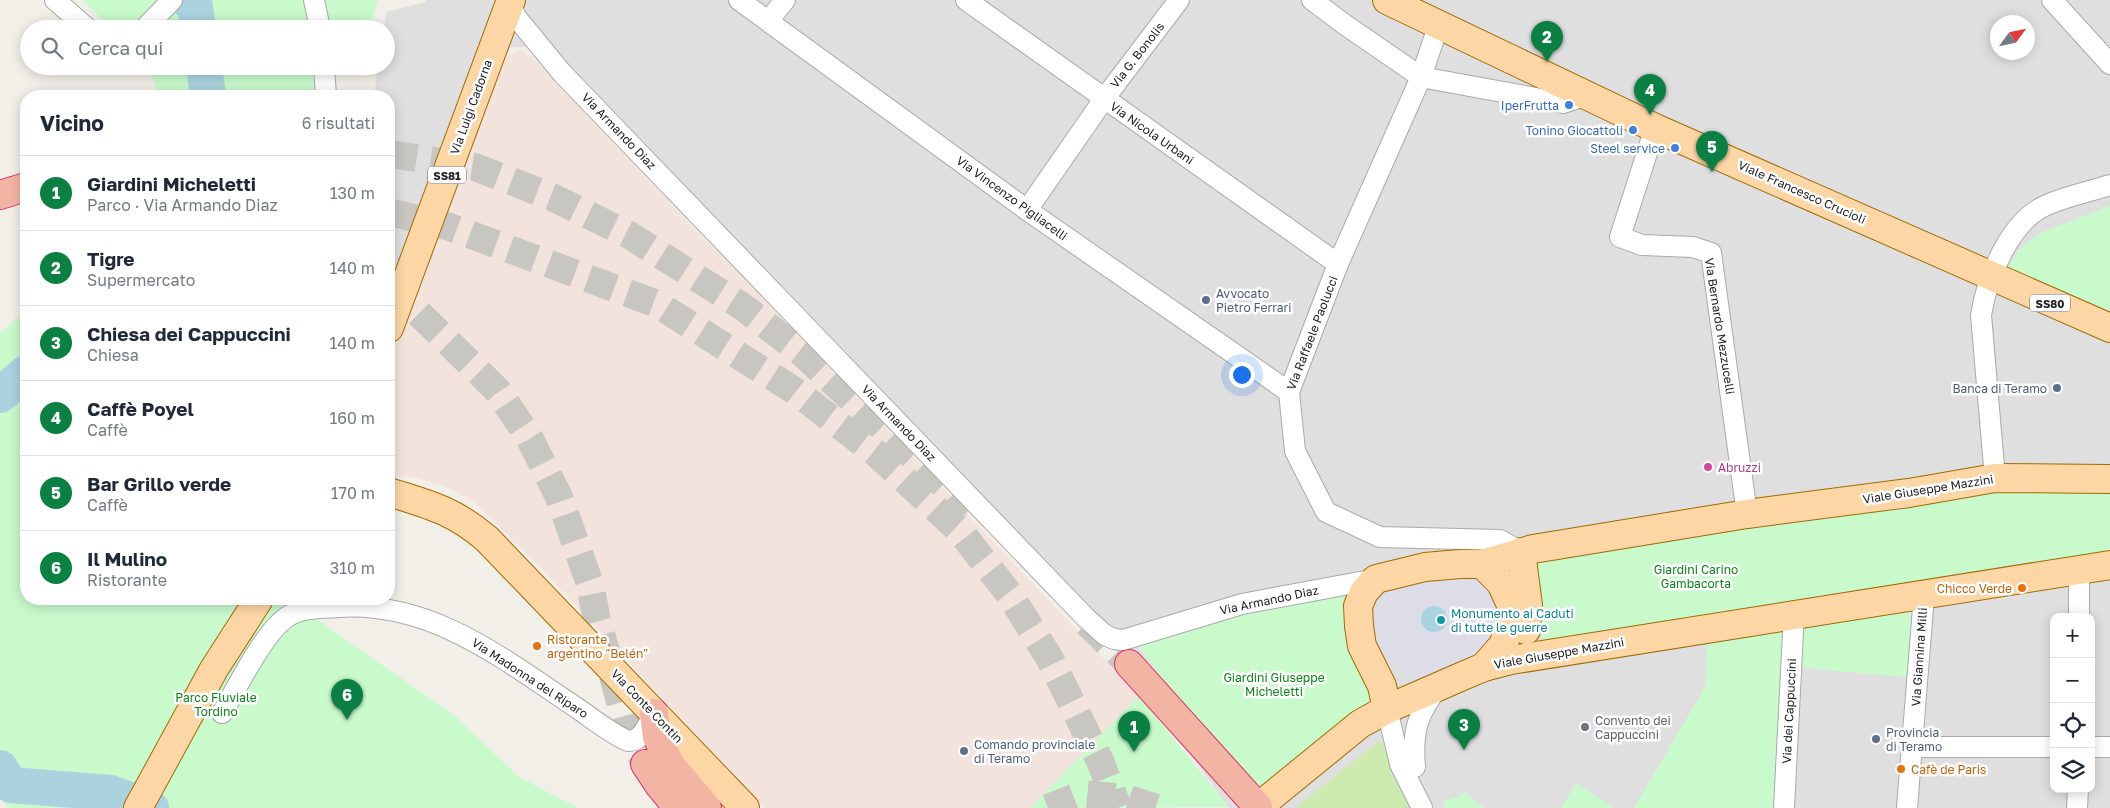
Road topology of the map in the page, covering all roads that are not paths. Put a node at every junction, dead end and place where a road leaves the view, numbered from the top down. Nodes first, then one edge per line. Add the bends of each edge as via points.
1 (54, 0) edge
2 (172, 0) edge
3 (314, 0) edge
4 (739, 0) edge
5 (785, 0) edge
6 (966, 0) edge
7 (1180, 0) edge
8 (1312, 0) edge
9 (1387, 0) edge
10 (2052, 0) edge
11 (511, 1) edge
12 (77, 20) edge
13 (153, 20) edge
14 (318, 20) edge
15 (769, 20) junction
16 (1439, 24) junction
17 (492, 47) junction
18 (540, 48) junction
19 (2110, 64) edge
20 (325, 75) edge
21 (1421, 77) junction
22 (326, 90) edge
23 (1587, 95) junction
24 (1104, 99) junction
25 (1655, 128) junction
26 (2110, 185) edge
27 (20, 189) edge
28 (20, 194) edge
29 (0, 197) edge
30 (20, 198) edge
31 (1027, 210) junction
32 (1338, 264) junction
33 (1991, 275) junction
34 (395, 297) edge
35 (2110, 328) edge
36 (1289, 392) junction
37 (1995, 478) junction
38 (2110, 478) edge
39 (395, 494) edge
40 (436, 506) junction
41 (395, 512) edge
42 (1747, 514) junction
43 (1520, 552) junction
44 (1482, 564) junction
45 (2110, 565) edge
46 (2079, 571) junction
47 (1376, 579) junction
48 (1924, 595) junction
49 (255, 605) edge
50 (1794, 613) junction
51 (2079, 613) edge
52 (1510, 660) junction
53 (1129, 664) tunnel mouth
54 (1484, 667) junction
55 (1438, 686) junction
56 (1396, 705) junction
57 (222, 713) dead end
58 (654, 713) junction
59 (1912, 747) junction
60 (2050, 747) edge
61 (2095, 747) edge
62 (2110, 747) edge
63 (645, 764) tunnel mouth
64 (1415, 767) dead end
65 (2078, 793) edge
66 (138, 808) edge
67 (678, 808) edge
68 (708, 808) edge
69 (744, 808) edge
70 (1258, 808) edge
71 (1422, 808) edge
72 (1784, 808) edge
73 (1907, 808) edge
74 (2077, 808) edge

1 - 12 street
2 - 13 street
3 - 14 street
4 - 15 street, Via Vincenzo Pigliacelli
5 - 15 street
6 - 24 street, Via Nicola Urbani
7 - 24 street, Via G. Bonolis
8 - 21 street
9 - 16 main road, Viale Francesco Crucioli / SS80
10 - 19 street
11 - 17 main road, Via Luigi Cadorna / SS81
11 - 18 street, Via Armando Diaz via 516,17
15 - 31 street, Via Vincenzo Pigliacelli
16 - 21 street, Via Raffaele Paolucci
16 - 23 main road, Viale Francesco Crucioli / SS80
17 - 18 street via 515,39
17 - 34 main road, Via Luigi Cadorna / SS81
18 - 47 street, Via Armando Diaz via 1105,635 1123,640 1242,604
20 - 22 street
21 - 23 street via 1563,103
21 - 32 street, Via Raffaele Paolucci
23 - 25 main road, Viale Francesco Crucioli / SS80
24 - 31 street, Via G. Bonolis
24 - 32 street, Via Nicola Urbani
25 - 33 main road, Viale Francesco Crucioli / SS80
25 - 42 street, Via Bernardo Mezzucelli via 1620,236 1642,245 1693,246 1711,253
26 - 33 street via 2046,205 2028,216
27 - 29 highway
28 - 29 highway
29 - 30 highway
31 - 36 street, Via Vincenzo Pigliacelli
32 - 36 street, Via Raffaele Paolucci
33 - 35 main road, Viale Francesco Crucioli / SS80
33 - 37 street via 1981,314
36 - 43 street, Via Raffaele Paolucci via 1295,451 1326,512 1380,537 1500,540
37 - 38 main road, Viale Giuseppe Mazzini
37 - 42 main road, Viale Giuseppe Mazzini via 1910,493
39 - 40 main road, Via Conte Contin
40 - 41 main road
40 - 58 main road, Via Conte Contin via 488,540
42 - 43 main road, Viale Giuseppe Mazzini
43 - 44 main road, Viale Giuseppe Mazzini
43 - 52 main road via 1528,605 1526,629 1521,645
44 - 47 main road, Viale Giuseppe Mazzini via 1425,568
44 - 54 main road via 1501,583 1512,607 1511,624 1503,645
45 - 46 main road, Viale Giuseppe Mazzini
46 - 48 main road, Viale Giuseppe Mazzini
46 - 51 street
47 - 56 main road via 1364,592 1358,606 1362,646 1382,686
48 - 50 main road, Viale Giuseppe Mazzini
48 - 59 street, Via Giannina Milli
49 - 66 main road via 214,669
50 - 52 main road, Viale Giuseppe Mazzini
50 - 72 street, Via dei Cappuccini
52 - 54 main road, Viale Giuseppe Mazzini
53 - 70 highway
54 - 55 main road, Viale Giuseppe Mazzini
55 - 56 main road, Viale Giuseppe Mazzini
55 - 64 street via 1421,710 1416,725
56 - 70 main road, Viale Giuseppe Mazzini via 1360,724
56 - 71 street via 1400,764
57 - 58 street, Via Madonna del Riparo via 270,632 288,616 312,609 365,606 402,611 445,626 483,646 621,738
58 - 68 highway via 657,738 670,764
58 - 69 main road, Via Conte Contin
59 - 60 street
59 - 73 street, Via Giannina Milli
61 - 62 street
63 - 67 highway
65 - 74 street

